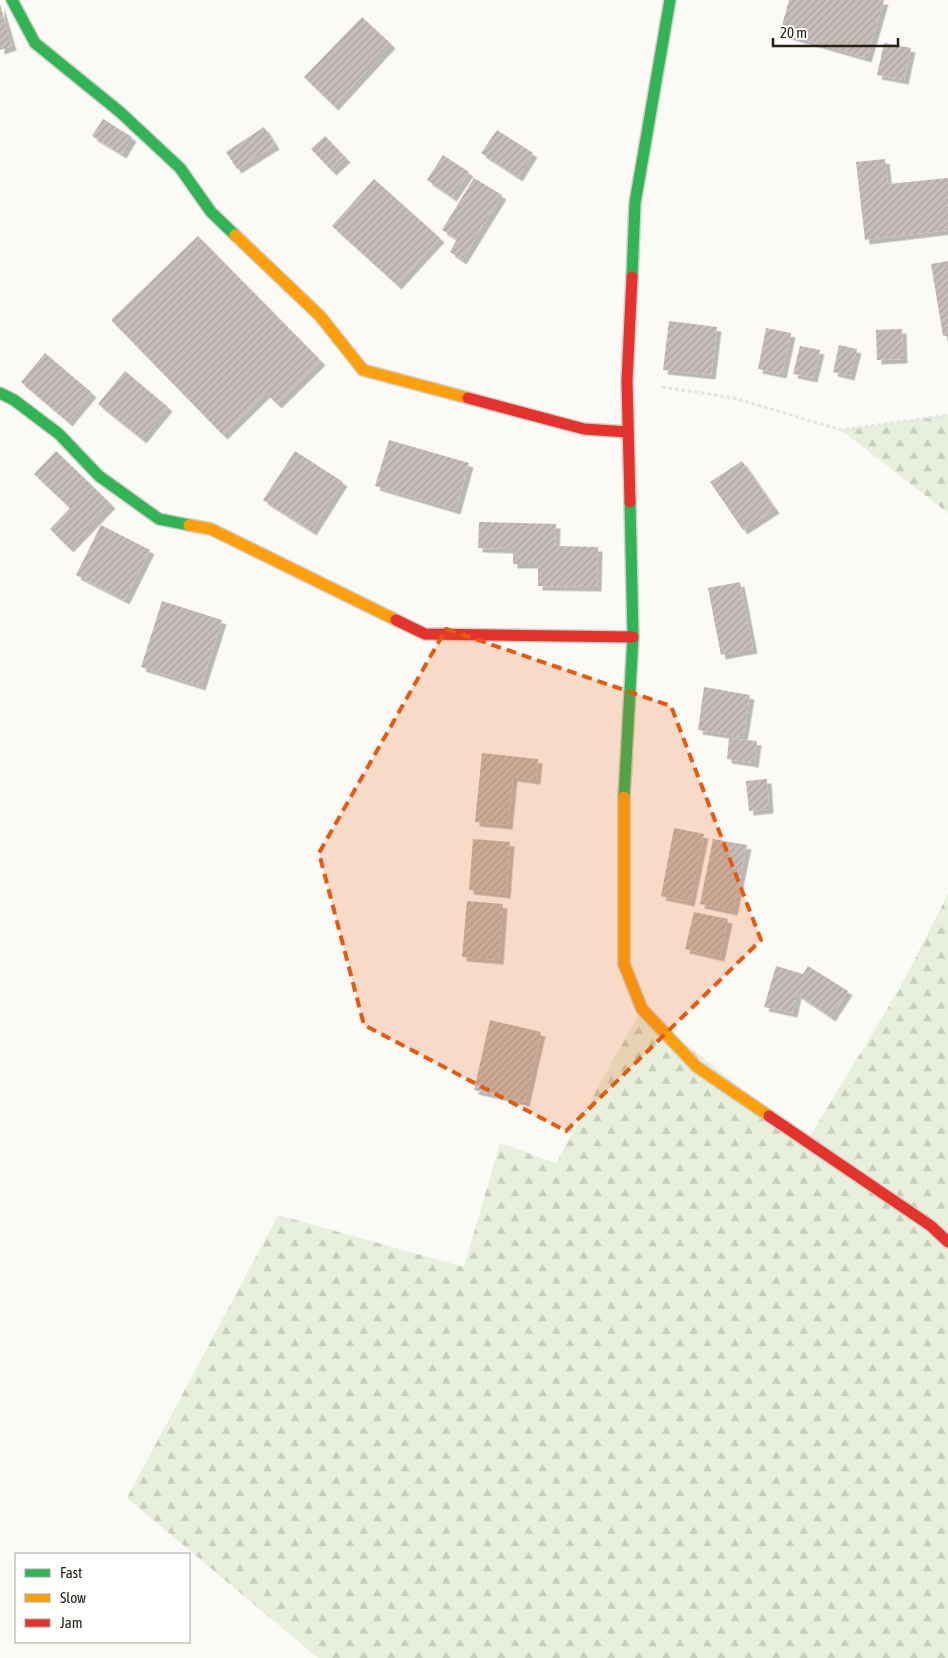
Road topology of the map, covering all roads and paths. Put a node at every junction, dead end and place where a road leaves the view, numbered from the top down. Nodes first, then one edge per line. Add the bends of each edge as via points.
1 (12, 0) edge
2 (670, 0) edge
3 (627, 381) junction
4 (0, 393) edge
5 (948, 415) edge
6 (628, 432) junction
7 (633, 637) junction
8 (948, 1242) edge

1 - 6 street via 35,43 120,112 180,168 211,212 320,316 362,370 584,429
2 - 3 street via 635,203
3 - 5 path via 734,398 841,430
3 - 6 street
4 - 7 street via 59,434 99,476 159,519 211,529 425,634
6 - 7 street
7 - 8 street via 624,793 624,964 642,1009 697,1067 931,1226

